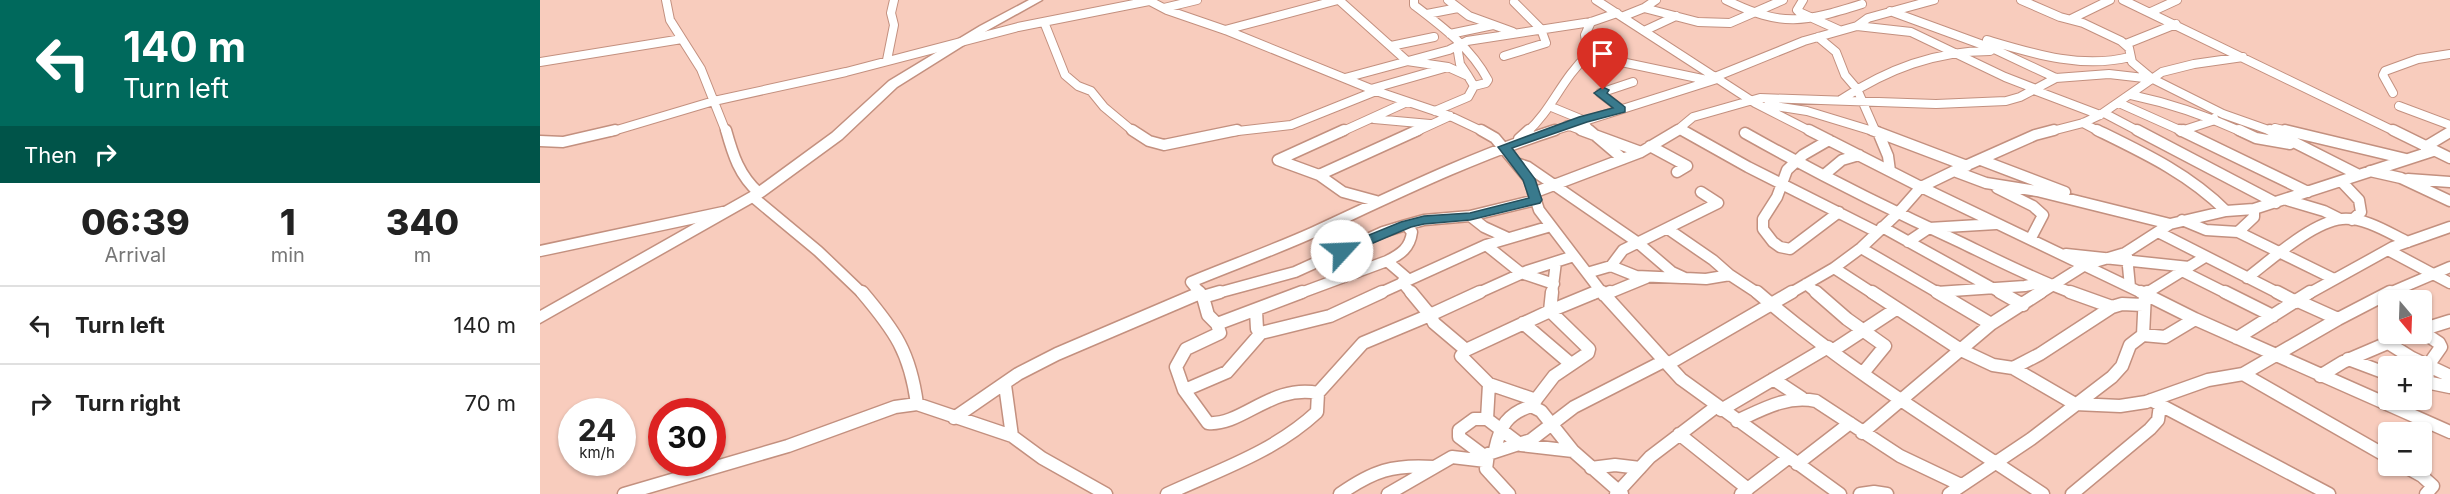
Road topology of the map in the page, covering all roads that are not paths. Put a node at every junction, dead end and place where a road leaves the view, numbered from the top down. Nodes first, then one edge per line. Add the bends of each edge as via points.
1 (666, 0) edge
2 (894, 0) edge
3 (1037, 0) edge
4 (1149, 0) edge
5 (1197, 0) edge
6 (1338, 0) edge
7 (1448, 0) edge
8 (1615, 0) edge
9 (1726, 0) edge
10 (1783, 0) edge
11 (1803, 0) edge
12 (1853, 0) edge
13 (1934, 0) edge
14 (2021, 0) edge
15 (2110, 0) edge
16 (2123, 0) edge
17 (2177, 0) edge
18 (1415, 1) edge
19 (1513, 1) edge
20 (1524, 1) edge
21 (1599, 2) edge
22 (1650, 4) edge
23 (1862, 4) junction
24 (1164, 8) junction
25 (1458, 8) junction
26 (1887, 12) junction
27 (2151, 12) junction
28 (1755, 13) junction
29 (1427, 14) junction
30 (1620, 14) junction
31 (1469, 16) junction
32 (1676, 16) junction
33 (1812, 19) junction
34 (2071, 20) junction
35 (1044, 22) junction
36 (1591, 22) junction
37 (2176, 24) junction
38 (1497, 25) junction
39 (1857, 26) junction
40 (1541, 29) junction
41 (1226, 30) junction
42 (1470, 30) junction
43 (1646, 30) junction
44 (1839, 30) junction
45 (1514, 33) junction
46 (1450, 34) junction
47 (1958, 35) junction
48 (1434, 37) dead end
49 (1818, 37) junction
50 (682, 39) junction
51 (963, 40) junction
52 (1472, 40) junction
53 (2126, 44) junction
54 (1391, 46) junction
55 (1457, 46) junction
56 (1470, 52) junction
57 (1953, 52) junction
58 (2005, 54) junction
59 (2450, 54) edge
60 (1588, 55) junction
61 (1504, 56) dead end
62 (2245, 57) junction
63 (2131, 59) junction
64 (887, 60) junction
65 (1407, 61) junction
66 (540, 62) edge
67 (2084, 62) junction
68 (1445, 66) junction
69 (2109, 74) junction
70 (1468, 76) junction
71 (2135, 76) junction
72 (1345, 78) junction
73 (2056, 78) junction
74 (1714, 79) junction
75 (2153, 79) junction
76 (1633, 82) dead end
77 (2144, 85) junction
78 (1474, 86) junction
79 (1857, 89) junction
80 (2035, 89) junction
81 (1374, 90) junction
82 (2392, 93) dead end
83 (2131, 95) junction
84 (1842, 99) junction
85 (1859, 100) junction
86 (2197, 100) junction
87 (714, 101) junction
88 (1752, 101) junction
89 (1407, 102) junction
90 (2119, 103) junction
91 (1549, 106) junction
92 (2399, 106) dead end
93 (1622, 109) junction
94 (1435, 111) junction
95 (2102, 114) junction
96 (1450, 116) junction
97 (1372, 118) junction
98 (1583, 120) junction
99 (2215, 120) junction
100 (1537, 123) junction
101 (2083, 123) junction
102 (1431, 124) junction
103 (1567, 125) junction
104 (2450, 125) edge
105 (2260, 126) junction
106 (1557, 128) junction
107 (1680, 129) junction
108 (1876, 131) junction
109 (2181, 131) junction
110 (2450, 132) edge
111 (1745, 133) dead end
112 (1591, 134) junction
113 (1829, 140) junction
114 (540, 141) edge
115 (1515, 142) junction
116 (2300, 145) junction
117 (1504, 147) junction
118 (2429, 148) junction
119 (1646, 149) junction
120 (1859, 155) junction
121 (2450, 158) edge
122 (1623, 159) junction
123 (2406, 159) junction
124 (1981, 160) junction
125 (1795, 161) junction
126 (1518, 164) junction
127 (1968, 165) junction
128 (1890, 171) junction
129 (1954, 171) junction
130 (2370, 171) junction
131 (1677, 172) dead end
132 (2357, 174) junction
133 (1319, 175) junction
134 (1824, 175) junction
135 (2401, 178) junction
136 (2341, 181) junction
137 (2450, 182) edge
138 (1986, 183) junction
139 (1782, 184) junction
140 (1552, 185) junction
141 (2010, 186) junction
142 (1921, 187) junction
143 (1701, 192) dead end
144 (2308, 192) junction
145 (756, 195) junction
146 (1534, 196) junction
147 (2016, 198) junction
148 (2287, 200) junction
149 (1376, 201) junction
150 (2450, 201) edge
151 (2086, 203) junction
152 (2276, 203) junction
153 (2254, 209) junction
154 (730, 211) junction
155 (2226, 211) junction
156 (1839, 212) junction
157 (1899, 212) junction
158 (1470, 216) junction
159 (2340, 219) junction
160 (2182, 220) junction
161 (2352, 220) junction
162 (2000, 224) junction
163 (2170, 224) junction
164 (1406, 225) junction
165 (1551, 226) junction
166 (2450, 227) edge
167 (1929, 228) junction
168 (1668, 229) junction
169 (1880, 230) junction
170 (2158, 232) junction
171 (2238, 232) junction
172 (1508, 238) junction
173 (2031, 238) junction
174 (1637, 242) junction
175 (1908, 242) junction
176 (2408, 242) junction
177 (1486, 245) junction
178 (1861, 248) junction
179 (2388, 250) junction
180 (540, 251) edge
181 (2060, 253) junction
182 (2282, 254) junction
183 (1574, 256) junction
184 (2127, 257) junction
185 (2205, 257) junction
186 (2109, 258) junction
187 (1387, 261) junction
188 (1556, 261) junction
189 (2150, 263) junction
190 (2085, 265) junction
191 (1611, 266) junction
192 (2450, 267) edge
193 (1834, 268) junction
194 (2185, 269) junction
195 (1521, 273) junction
196 (1587, 273) junction
197 (2432, 274) junction
198 (1730, 275) junction
199 (1646, 278) junction
200 (1685, 278) junction
201 (2247, 278) junction
202 (2334, 279) junction
203 (1405, 281) junction
204 (2166, 282) junction
205 (2450, 283) edge
206 (1554, 284) junction
207 (2049, 284) junction
208 (1801, 287) junction
209 (2130, 287) junction
210 (1993, 289) junction
211 (1937, 292) junction
212 (1602, 293) junction
213 (1201, 295) junction
214 (2144, 300) junction
215 (2297, 301) junction
216 (2023, 304) junction
217 (1770, 305) junction
218 (2112, 307) junction
219 (1896, 309) junction
220 (1256, 311) junction
221 (1550, 311) junction
222 (1430, 315) junction
223 (2273, 316) junction
224 (540, 318) edge
225 (2338, 319) junction
226 (2195, 320) junction
227 (2450, 321) edge
228 (1523, 323) junction
229 (1217, 324) junction
230 (1991, 324) junction
231 (2432, 327) edge
232 (1864, 330) junction
233 (1261, 333) junction
234 (2143, 335) junction
235 (2237, 338) junction
236 (2432, 338) edge
237 (2380, 344) edge
238 (2390, 344) edge
239 (1830, 349) junction
240 (1466, 350) junction
241 (1960, 350) junction
242 (2277, 356) junction
243 (2411, 356) edge
244 (2430, 356) edge
245 (2348, 359) junction
246 (1666, 363) junction
247 (1571, 364) junction
248 (2432, 367) edge
249 (2013, 368) junction
250 (2378, 370) edge
251 (1863, 373) junction
252 (2243, 374) junction
253 (2320, 376) junction
254 (2450, 376) edge
255 (1773, 379) junction
256 (1489, 384) junction
257 (2432, 384) edge
258 (1005, 385) junction
259 (2450, 387) edge
260 (1185, 390) junction
261 (1318, 393) junction
262 (1802, 398) junction
263 (1902, 400) junction
264 (1534, 403) junction
265 (2156, 403) junction
266 (917, 404) junction
267 (2075, 404) junction
268 (1719, 408) junction
269 (954, 418) junction
270 (1487, 419) junction
271 (1737, 421) junction
272 (1850, 423) junction
273 (1552, 424) junction
274 (1499, 428) junction
275 (2450, 432) edge
276 (1862, 433) junction
277 (1679, 434) junction
278 (1012, 436) junction
279 (1460, 437) junction
280 (1521, 445) junction
281 (1573, 451) junction
282 (2378, 451) edge
283 (1490, 456) junction
284 (1452, 457) junction
285 (1792, 461) junction
286 (1995, 463) junction
287 (1435, 466) junction
288 (1591, 468) junction
289 (1640, 468) junction
290 (2420, 476) edge
291 (1961, 485) junction
292 (1744, 491) edge
293 (1501, 492) edge
294 (1619, 493) edge
295 (1836, 493) edge
296 (624, 494) edge
297 (1106, 494) edge
298 (1167, 494) edge
299 (1340, 494) edge
300 (1388, 494) edge
301 (1860, 494) edge
302 (1887, 494) edge
303 (1949, 494) edge
304 (2043, 494) edge
305 (2072, 494) edge
306 (2329, 494) edge
307 (2426, 494) edge

1 - 50 street via 670,20
2 - 64 street
3 - 51 street
4 - 24 street
4 - 35 street
5 - 24 street
6 - 41 street
6 - 54 street
7 - 25 street
8 - 21 street
9 - 28 street
10 - 28 street
11 - 33 street via 1797,10
12 - 23 street
13 - 26 street
14 - 34 street
15 - 34 street
16 - 27 street
17 - 27 street
18 - 29 street
19 - 20 street
19 - 40 street
21 - 30 street
22 - 30 street
22 - 32 street via 1660,12
23 - 26 street
23 - 33 street
24 - 41 street
25 - 29 street
25 - 31 street
26 - 39 street
26 - 47 street
27 - 37 street
28 - 32 street via 1730,23 1698,22
28 - 33 street via 1784,22
29 - 46 street
30 - 36 street
30 - 43 street
31 - 38 street
31 - 42 street via 1466,20
32 - 43 street
33 - 44 street
34 - 53 street
35 - 51 street
35 - 81 street via 1065,75 1091,91 1130,129 1164,145 1248,128 1291,125
36 - 40 street
36 - 60 street via 1585,35
37 - 53 street
37 - 62 street
38 - 42 street
38 - 45 street
39 - 44 street
39 - 57 street via 1911,32
40 - 45 street
40 - 61 street via 1545,44
41 - 72 street
42 - 46 street
42 - 52 street
43 - 74 street
44 - 49 street
45 - 52 street
46 - 55 street
47 - 58 street
47 - 67 street
48 - 54 street
49 - 74 street
49 - 79 street via 1836,52 1845,75
50 - 66 street
50 - 87 street via 701,69
51 - 64 street
51 - 145 street via 893,84 837,136
52 - 55 street
52 - 56 street
53 - 63 street
54 - 65 street
55 - 56 street
55 - 65 street
55 - 68 street
55 - 70 street via 1460,63
56 - 78 street via 1488,80
57 - 58 street
57 - 79 street via 1914,63
57 - 80 street
58 - 73 street
59 - 82 street via 2418,59 2385,71
60 - 74 street
60 - 91 street via 1573,69
62 - 75 street via 2194,64 2162,72
62 - 118 street
63 - 67 street
63 - 71 street
63 - 75 street
64 - 87 street
65 - 68 street
65 - 72 street
67 - 69 street
68 - 70 street
68 - 81 street
69 - 71 street
69 - 73 street
70 - 78 street
71 - 75 street
71 - 77 street
72 - 81 street
73 - 80 street
74 - 88 street
74 - 93 street
75 - 77 street
75 - 86 street
76 - 93 street via 1600,93
77 - 83 street
78 - 94 street via 1468,97
79 - 84 street
79 - 85 street
80 - 85 street via 2006,101 1936,104
80 - 95 street
81 - 89 street
83 - 90 street
83 - 99 street
84 - 85 street
84 - 88 street
85 - 108 street
86 - 99 street
86 - 105 street via 2223,114
87 - 114 street via 596,136 563,142
87 - 145 street via 735,163
88 - 107 street via 1693,117
88 - 108 street via 1807,111
88 - 113 street
89 - 94 street
89 - 97 street
90 - 95 street
90 - 109 street
91 - 98 street
91 - 100 street
92 - 104 street
93 - 98 street
94 - 96 street
95 - 101 street
95 - 152 street
96 - 102 street
96 - 117 street via 1495,138
97 - 102 street
97 - 133 street via 1278,160
98 - 103 street
98 - 112 street
99 - 109 street
99 - 116 street via 2256,138
100 - 106 street
100 - 115 street
101 - 124 street via 2035,135
101 - 155 street via 2206,191
102 - 133 street
103 - 106 street
103 - 112 street
105 - 116 street
105 - 123 street
106 - 115 street
107 - 119 street
107 - 139 street
108 - 127 street
108 - 128 street via 1888,156
109 - 144 street
110 - 118 street
111 - 125 street
112 - 119 street
112 - 122 street
113 - 120 street
113 - 125 street
115 - 117 street
116 - 132 street
117 - 126 street
117 - 149 street
118 - 121 street
118 - 123 street
119 - 122 street
119 - 131 street via 1687,166
120 - 128 street
120 - 134 street via 1842,160
122 - 140 street
123 - 130 street
124 - 127 street
124 - 151 street
125 - 134 street
125 - 139 street
126 - 140 street
126 - 146 street via 1529,179
127 - 129 street
128 - 142 street
129 - 138 street
129 - 142 street
130 - 132 street
130 - 135 street
132 - 136 street
133 - 149 street via 1343,192
134 - 157 street
135 - 137 street
135 - 150 street
136 - 144 street
136 - 161 street via 2359,200 2361,212
138 - 141 street
138 - 147 street
139 - 156 street
139 - 156 street via 1762,220 1765,233 1778,246 1790,249
140 - 146 street
140 - 174 street
141 - 147 street
141 - 151 street
142 - 157 street
142 - 162 street
143 - 168 street via 1718,202
144 - 148 street
145 - 154 street
145 - 266 street via 850,281 886,322 909,360
146 - 158 street
146 - 165 street
147 - 173 street via 2043,215
148 - 152 street
148 - 159 street
149 - 213 street via 1191,282
151 - 163 street
152 - 153 street
153 - 155 street
153 - 171 street via 2254,217
154 - 180 street
154 - 224 street
155 - 160 street
156 - 169 street
157 - 167 street
157 - 169 street
158 - 164 street
158 - 172 street
159 - 161 street
159 - 182 street via 2320,227
160 - 163 street
160 - 171 street via 2206,230
161 - 176 street
162 - 167 street
162 - 173 street
163 - 170 street
164 - 187 street via 1412,232 1411,241 1405,252
164 - 213 street via 1295,272
165 - 172 street
165 - 183 street
166 - 176 street
167 - 175 street
167 - 207 street
168 - 174 street
168 - 198 street
169 - 175 street
169 - 178 street
170 - 184 street
170 - 185 street
171 - 182 street
172 - 177 street
173 - 181 street
174 - 191 street via 1623,250
174 - 200 street
175 - 210 street
176 - 179 street
177 - 195 street
177 - 203 street
178 - 193 street
178 - 211 street
179 - 197 street
179 - 202 street
181 - 186 street
181 - 190 street
182 - 201 street
182 - 202 street
183 - 188 street
183 - 196 street
184 - 186 street
184 - 189 street
184 - 209 street
185 - 194 street
185 - 201 street
186 - 190 street
187 - 203 street
187 - 220 street
188 - 195 street
188 - 206 street
189 - 194 street
189 - 204 street
190 - 207 street
190 - 209 street
191 - 196 street
191 - 199 street
192 - 197 street
193 - 208 street
193 - 219 street
194 - 204 street
194 - 223 street
195 - 206 street
195 - 222 street
196 - 212 street
197 - 205 street
197 - 225 street
198 - 200 street
198 - 217 street
199 - 200 street
199 - 212 street
201 - 215 street
202 - 215 street
203 - 222 street
203 - 233 street via 1330,316
204 - 214 street
206 - 221 street
207 - 210 street
207 - 216 street
207 - 218 street
208 - 217 street
208 - 232 street
209 - 214 street
210 - 211 street
210 - 216 street
211 - 230 street
212 - 221 street
212 - 246 street
213 - 229 street via 1208,315
213 - 258 street via 1095,336 1018,374
214 - 218 street
214 - 226 street
214 - 234 street
215 - 223 street
215 - 225 street
216 - 230 street
217 - 239 street
217 - 246 street
218 - 249 street
219 - 232 street
219 - 241 street
220 - 229 street
220 - 233 street via 1257,329
221 - 228 street
221 - 247 street via 1589,349
222 - 240 street
222 - 261 street via 1363,343
223 - 235 street
225 - 242 street
226 - 234 street via 2165,337
226 - 235 street
227 - 231 street
228 - 240 street
228 - 247 street
229 - 260 street via 1220,333 1215,338 1184,351 1178,361 1176,371
230 - 241 street
232 - 239 street
232 - 251 street via 1885,346
233 - 260 street via 1227,372
234 - 267 street via 2130,345 2122,366 2112,377
235 - 242 street
236 - 244 street via 2441,347
237 - 245 street
238 - 243 street
239 - 251 street
239 - 255 street
240 - 256 street via 1461,356
241 - 249 street via 1993,365
241 - 263 street
242 - 252 street
242 - 253 street
245 - 250 street
245 - 253 street
246 - 268 street
246 - 273 street via 1574,407
247 - 264 street via 1554,376
248 - 254 street
249 - 267 street
251 - 263 street
252 - 265 street via 2208,380
252 - 282 street
253 - 275 street
255 - 262 street
255 - 268 street
256 - 264 street
256 - 270 street
257 - 259 street
258 - 269 street
258 - 278 street
260 - 261 street via 1203,419 1213,424 1296,390
261 - 298 street via 1317,412 1308,422 1255,454
262 - 271 street via 1776,404
262 - 272 street via 1816,401
263 - 276 street
263 - 286 street
264 - 273 street
264 - 274 street via 1508,416
265 - 267 street
265 - 305 street via 2158,420
265 - 306 street
266 - 269 street
266 - 296 street via 895,407 779,449
267 - 286 street
268 - 271 street
268 - 277 street
269 - 278 street
270 - 274 street
270 - 279 street via 1474,419 1462,426
271 - 285 street
272 - 276 street
272 - 285 street
273 - 280 street
273 - 281 street
274 - 280 street
274 - 283 street
276 - 291 street
277 - 289 street
277 - 292 street
278 - 297 street
279 - 283 street
279 - 284 street
280 - 281 street
280 - 283 street
281 - 288 street
283 - 284 street
283 - 293 street via 1486,469
284 - 287 street
285 - 292 street
285 - 295 street
286 - 291 street
286 - 304 street
287 - 299 street via 1385,467
287 - 300 street
288 - 289 street
288 - 294 street
289 - 294 street
290 - 307 street via 2433,486
291 - 303 street
301 - 302 street

